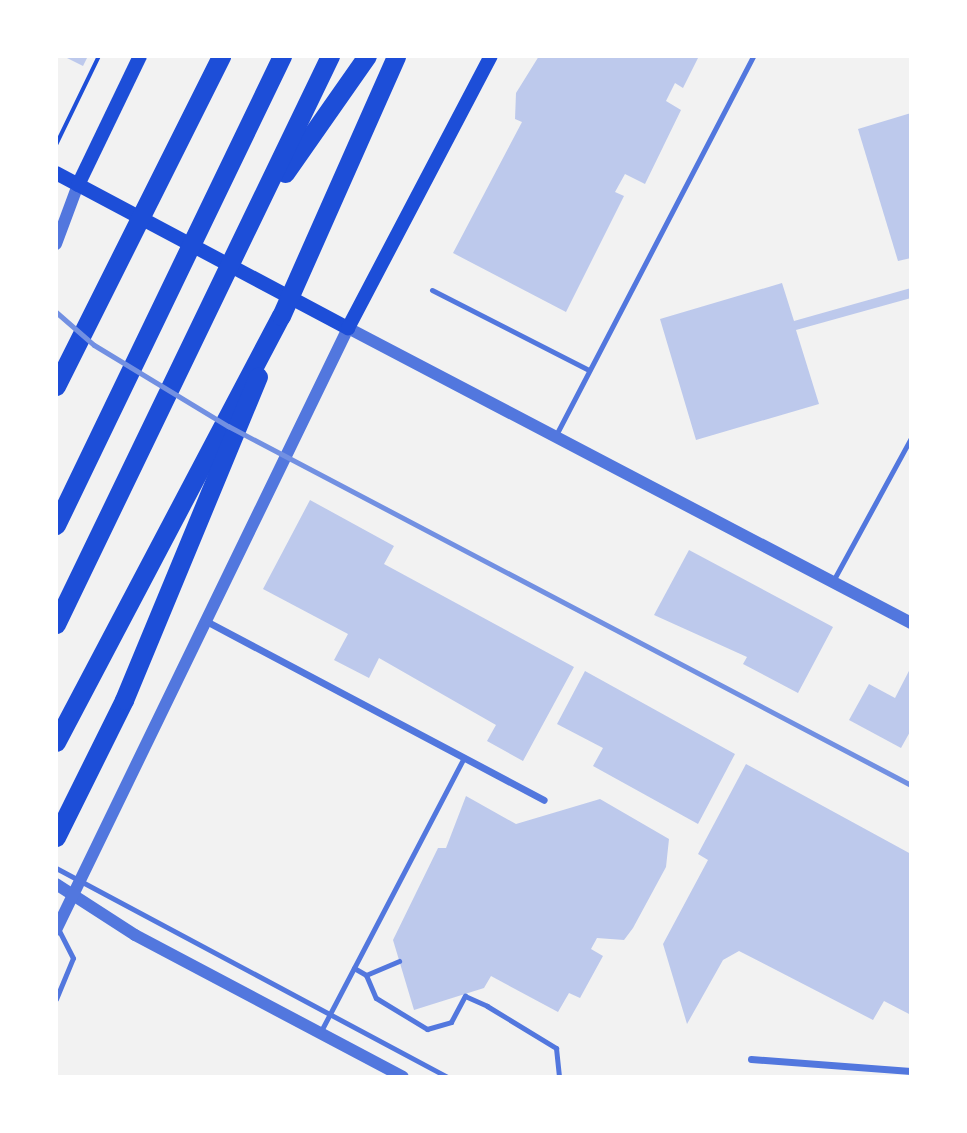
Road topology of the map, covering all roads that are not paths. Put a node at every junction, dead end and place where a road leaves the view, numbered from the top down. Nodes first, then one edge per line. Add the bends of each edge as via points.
1 (140, 56) edge
2 (220, 56) edge
3 (282, 56) edge
4 (330, 56) edge
5 (367, 56) edge
6 (396, 56) edge
7 (491, 56) edge
8 (752, 56) edge
9 (56, 173) edge
10 (78, 185) junction
11 (254, 217) junction
12 (56, 244) edge
13 (432, 289) dead end
14 (281, 316) junction
15 (348, 328) junction
16 (589, 370) junction
17 (56, 385) edge
18 (557, 433) junction
19 (911, 438) edge
20 (56, 525) edge
21 (833, 581) junction
22 (206, 621) junction
23 (911, 623) edge
24 (56, 624) edge
25 (56, 742) edge
26 (464, 758) junction
27 (544, 800) dead end
28 (58, 832) edge
29 (56, 868) edge
30 (80, 881) junction
31 (56, 884) edge
32 (73, 895) junction
33 (56, 928) edge
34 (399, 961) dead end
35 (354, 968) junction
36 (366, 975) junction
37 (56, 999) edge
38 (330, 1014) junction
39 (320, 1033) junction
40 (751, 1059) dead end
41 (911, 1071) edge
42 (403, 1077) edge
43 (447, 1077) edge
44 (559, 1077) edge

1 - 10 main road
2 - 17 highway
3 - 20 highway
4 - 11 highway
5 - 11 highway
6 - 14 highway
7 - 15 main road
8 - 16 lane
9 - 10 main road
10 - 12 street
10 - 15 main road
11 - 24 highway
13 - 16 lane
14 - 25 highway via 197,465
14 - 28 highway via 220,475 124,699
15 - 18 street
15 - 22 street
16 - 18 lane
18 - 21 street
19 - 21 lane
21 - 23 street
22 - 26 street
22 - 30 street
26 - 27 street
26 - 35 lane
29 - 30 lane
30 - 32 street
30 - 38 lane
31 - 32 street
32 - 33 street
32 - 39 street
33 - 37 lane via 73,958
34 - 36 lane
35 - 36 lane
35 - 38 lane
36 - 44 lane via 376,998 427,1028 451,1022 466,996 549,1040 561,1059
38 - 39 lane
38 - 43 lane
39 - 42 street
40 - 41 street

